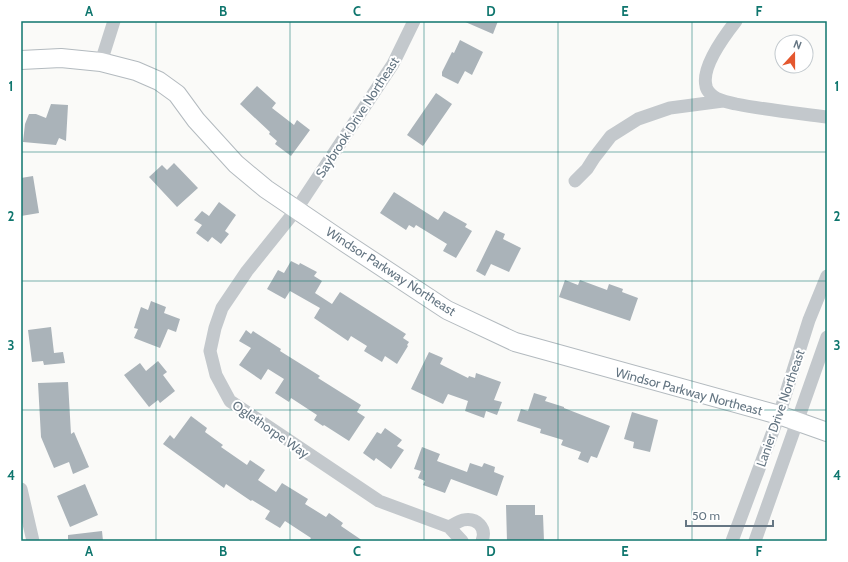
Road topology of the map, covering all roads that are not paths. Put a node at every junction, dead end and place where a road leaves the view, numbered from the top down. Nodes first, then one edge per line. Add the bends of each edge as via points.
1 (114, 21) edge
2 (414, 21) edge
3 (736, 21) edge
4 (21, 60) edge
5 (101, 62) junction
6 (723, 101) junction
7 (827, 117) edge
8 (575, 181) dead end
9 (296, 210) junction
10 (827, 276) edge
11 (827, 337) edge
12 (779, 416) junction
13 (797, 421) junction
14 (827, 432) edge
15 (21, 489) edge
16 (449, 527) junction
17 (33, 541) edge
18 (462, 541) edge
19 (482, 541) edge
20 (732, 541) edge
21 (755, 541) edge

1 - 5 street
2 - 9 street, Saybrook Drive Northeast via 393,64
3 - 6 street via 714,53 706,76 706,87 712,96
4 - 5 street, Windsor Parkway Northeast via 61,58
5 - 9 street, Windsor Parkway Northeast via 136,71 159,81 177,94 196,120 236,164
6 - 7 street
6 - 8 street via 670,108 638,119 611,136
9 - 12 street, Windsor Parkway Northeast via 447,310 515,342
9 - 16 street, Oglethorpe Way via 247,271 222,308 210,351 216,375 230,401 379,501
10 - 12 street, Lanier Drive Northeast
11 - 13 street, Lanier Drive Northeast
12 - 13 street, Windsor Parkway Northeast
12 - 20 street, Lanier Drive Northeast
13 - 14 street, Windsor Parkway Northeast
13 - 21 street, Lanier Drive Northeast
15 - 17 street
16 - 18 street, Oglethorpe Way
16 - 19 street via 463,520 478,522 484,535

